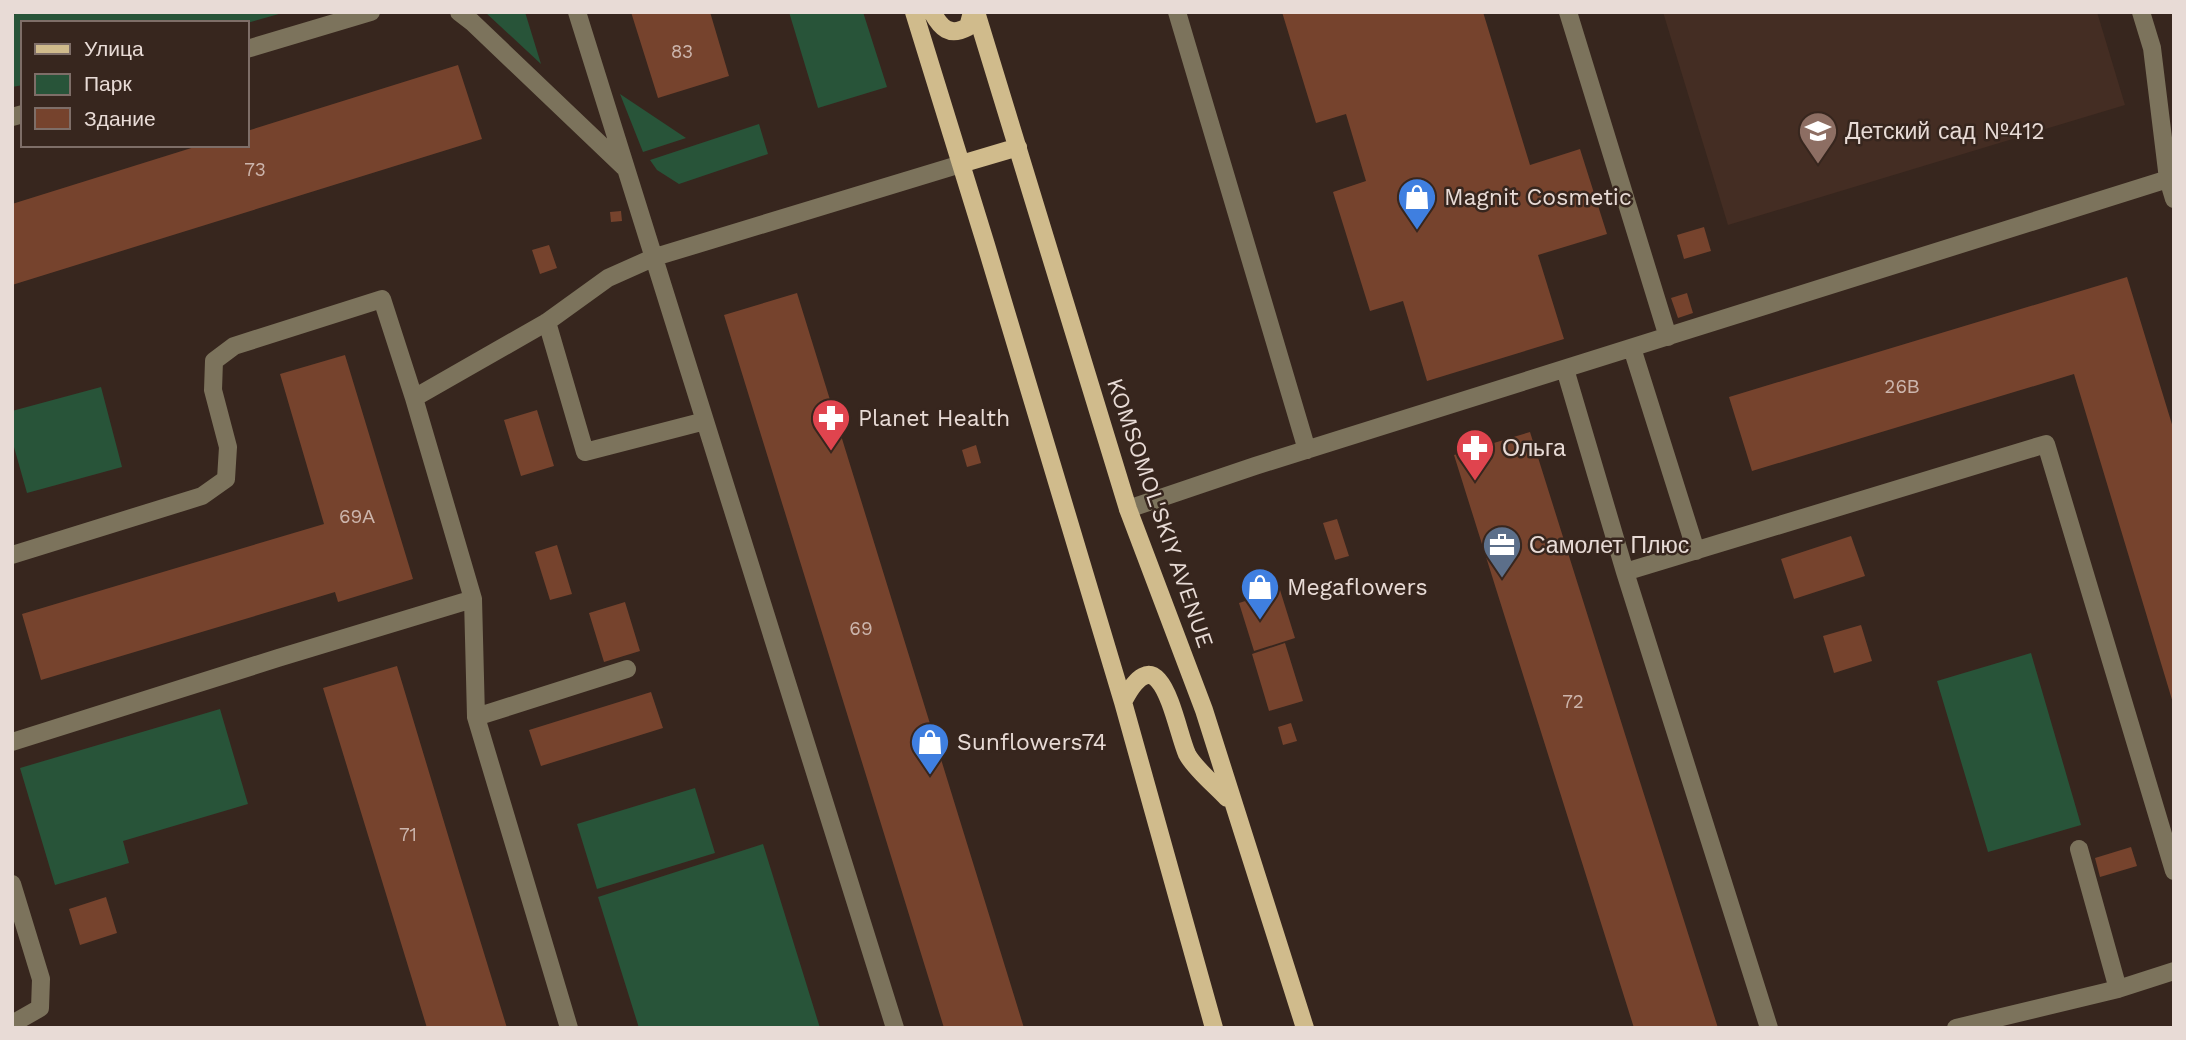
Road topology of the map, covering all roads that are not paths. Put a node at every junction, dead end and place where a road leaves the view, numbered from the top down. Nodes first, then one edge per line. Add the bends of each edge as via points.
1 (459, 12) edge
2 (577, 12) edge
3 (914, 12) edge
4 (932, 12) edge
5 (974, 12) edge
6 (1177, 12) edge
7 (1568, 12) edge
8 (2141, 12) edge
9 (360, 14) edge
10 (248, 49) edge
11 (1018, 147) junction
12 (961, 164) junction
13 (627, 169) junction
14 (2171, 181) edge
15 (2174, 199) edge
16 (655, 257) junction
17 (547, 321) junction
18 (1668, 337) junction
19 (1632, 348) junction
20 (1565, 369) junction
21 (414, 398) junction
22 (705, 421) junction
23 (1307, 450) junction
24 (1128, 509) junction
25 (1696, 551) junction
26 (12, 555) edge
27 (1625, 572) junction
28 (474, 599) junction
29 (627, 668) dead end
30 (1123, 702) junction
31 (477, 718) junction
32 (12, 742) edge
33 (1232, 803) junction
34 (2079, 849) dead end
35 (2174, 871) edge
36 (12, 884) edge
37 (2174, 971) edge
38 (2118, 989) junction
39 (12, 1024) edge
40 (569, 1028) edge
41 (895, 1028) edge
42 (1214, 1028) edge
43 (1305, 1028) edge
44 (1769, 1028) edge
45 (1956, 1028) edge

1 - 13 lane
2 - 13 lane
3 - 12 main road
4 - 5 main road via 950,32 968,27
5 - 11 main road, KOMSOMOL'SKIY AVENUE
6 - 23 lane
7 - 18 lane
8 - 14 lane via 2152,48
9 - 10 lane
11 - 12 main road
11 - 24 main road, KOMSOMOL'SKIY AVENUE
12 - 16 lane
12 - 30 main road
13 - 16 lane
14 - 15 lane
14 - 18 lane
16 - 17 lane via 608,278
16 - 22 lane
17 - 21 lane
17 - 22 lane via 585,452
18 - 19 lane
19 - 20 lane
19 - 25 lane
20 - 23 lane
20 - 27 lane
21 - 26 lane via 382,299 234,346 214,361 212,390 228,447 226,479 202,496
21 - 28 lane
22 - 41 lane
23 - 24 lane
24 - 33 main road, KOMSOMOL'SKIY AVENUE via 1204,710
25 - 27 lane
25 - 35 lane via 2046,444
27 - 44 lane
28 - 31 lane
28 - 32 lane
29 - 31 lane
30 - 33 main road via 1140,677 1160,680 1188,756
30 - 42 main road
31 - 40 lane
33 - 43 main road, KOMSOMOL'SKIY AVENUE
34 - 38 lane
36 - 39 lane via 41,979 40,1008
37 - 38 lane
38 - 45 lane

